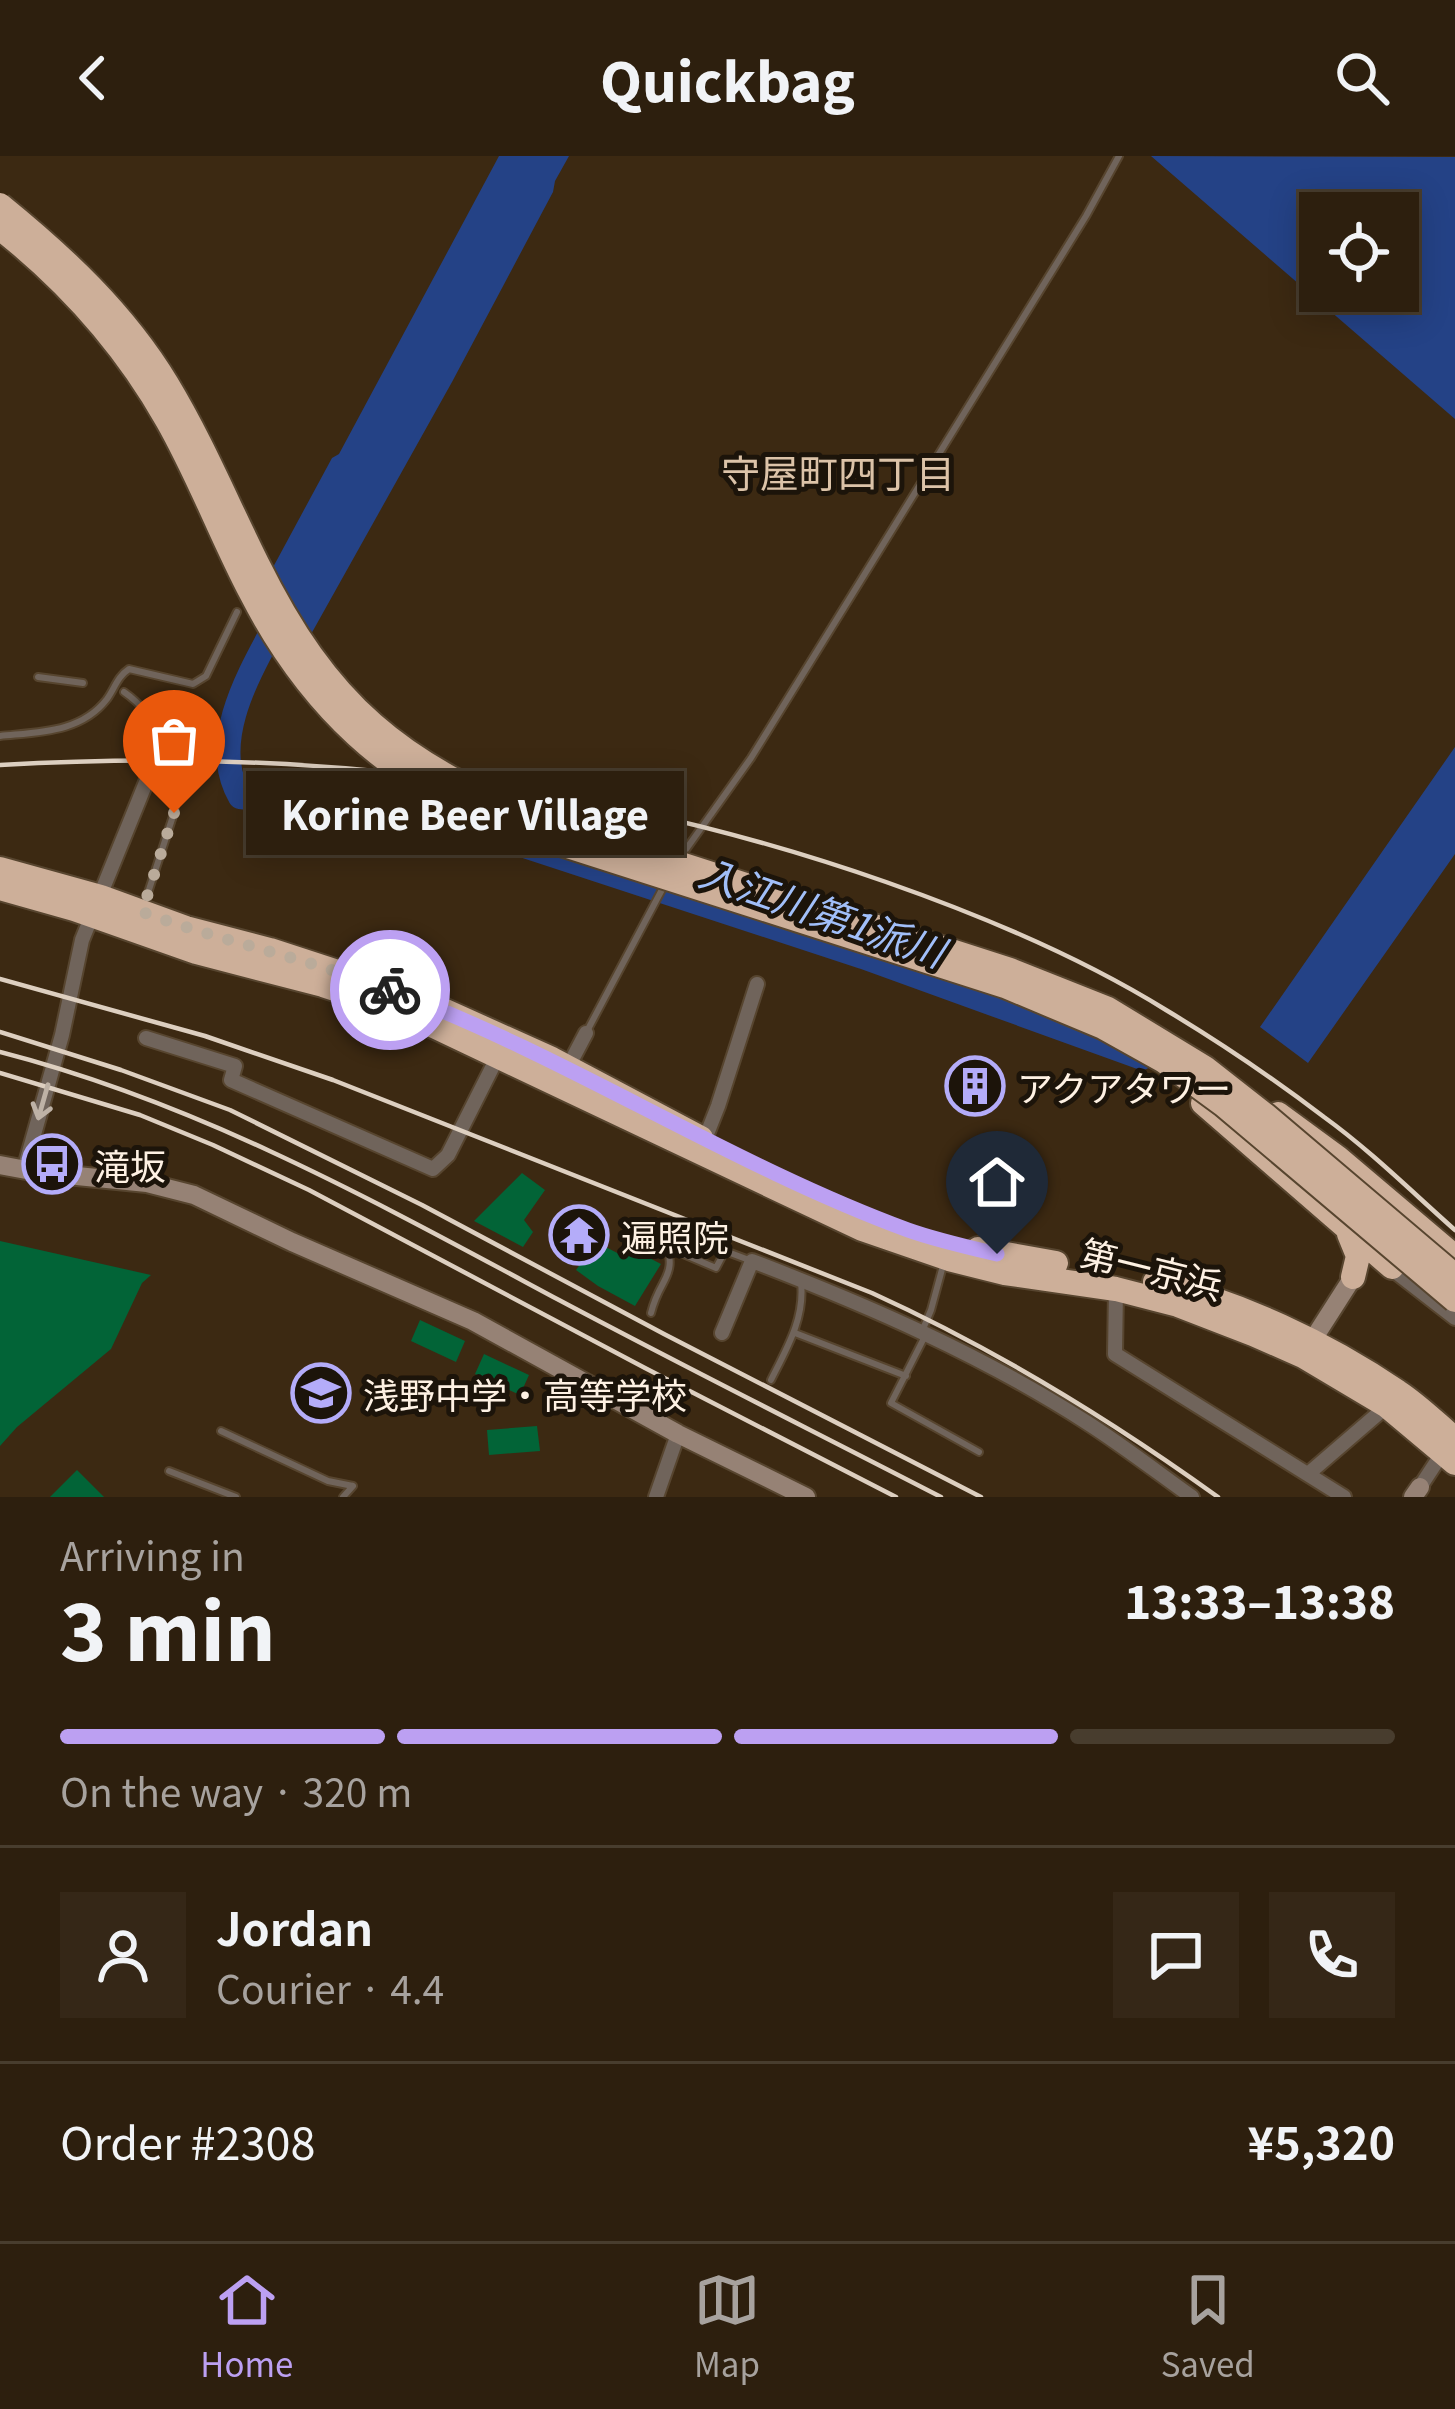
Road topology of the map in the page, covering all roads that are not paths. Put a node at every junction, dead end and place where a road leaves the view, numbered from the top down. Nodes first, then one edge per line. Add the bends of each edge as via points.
1 (1119, 156) edge
2 (0, 206) edge
3 (0, 228) edge
4 (237, 612) dead end
5 (38, 676) dead end
6 (83, 683) dead end
7 (124, 692) dead end
8 (0, 736) edge
9 (161, 739) dead end
10 (169, 773) dead end
11 (147, 780) dead end
12 (0, 868) edge
13 (0, 889) edge
14 (97, 906) junction
15 (142, 912) junction
16 (757, 984) dead end
17 (1038, 998) junction
18 (586, 1033) joint
19 (146, 1038) dead end
20 (496, 1058) junction
21 (1205, 1068) junction
22 (563, 1077) junction
23 (705, 1139) junction
24 (0, 1165) edge
25 (23, 1170) junction
26 (1342, 1224) junction
27 (664, 1232) dead end
28 (669, 1248) junction
29 (1455, 1257) edge
30 (945, 1258) junction
31 (752, 1262) junction
32 (1392, 1267) junction
33 (1455, 1276) edge
34 (1353, 1277) junction
35 (800, 1280) junction
36 (1116, 1288) junction
37 (1455, 1300) edge
38 (651, 1313) dead end
39 (1455, 1318) edge
40 (795, 1333) junction
41 (722, 1334) dead end
42 (924, 1334) junction
43 (1307, 1348) junction
44 (906, 1376) junction
45 (771, 1380) dead end
46 (1388, 1406) junction
47 (221, 1431) dead end
48 (677, 1434) junction
49 (1453, 1450) edge
50 (980, 1452) dead end
51 (170, 1471) dead end
52 (1308, 1474) junction
53 (766, 1476) junction
54 (1416, 1492) edge
55 (236, 1497) edge
56 (343, 1497) edge
57 (656, 1497) edge
58 (757, 1497) edge
59 (806, 1497) edge
60 (1192, 1497) edge
61 (1345, 1497) edge

1 - 18 lane, bridge via 751,758 683,854
2 - 21 highway, bridge via 68,263 132,333 196,435 298,637 349,702 412,758 481,796 579,832 1044,982 1138,1025
3 - 17 highway, bridge via 74,295 128,359 301,676 401,772 526,833
4 - 8 lane via 206,676 193,683 129,669 79,722
5 - 6 lane
7 - 9 lane
10 - 15 lane via 174,813
11 - 14 street
12 - 14 highway, 第一京浜
13 - 14 highway, 第一京浜
14 - 15 highway, 第一京浜
14 - 20 highway, 第一京浜 via 196,952 402,1011
14 -> 25 street
15 - 22 highway, 第一京浜 via 443,1010
16 - 23 street
17 - 26 highway, bridge via 1171,1079
17 - 37 highway, bridge via 1193,1082
18 - 22 street
19 - 20 street via 235,1066 231,1080 433,1169 448,1155
20 - 22 highway, 第一京浜
21 - 29 highway, bridge via 1313,1139
21 - 33 highway, bridge
22 - 23 highway, 第一京浜
22 - 30 highway, 第一京浜 via 862,1229
23 - 43 highway, 第一京浜 via 909,1230 1191,1291
24 - 25 street
25 - 48 street via 194,1195 473,1321
26 - 32 highway
26 - 34 highway via 1356,1246
27 - 28 lane
28 - 31 lane via 716,1268 725,1251
28 - 38 lane via 670,1271
30 - 36 highway, 第一京浜
30 - 42 lane
31 - 35 street
31 - 41 street
32 - 34 street via 1370,1265
32 - 39 street
34 - 43 street
35 - 40 lane
35 - 42 street
36 - 43 highway, 第一京浜
36 - 52 street via 1115,1354
40 - 44 lane
40 - 45 lane
42 - 44 lane
42 - 60 street via 1087,1423
43 - 46 highway, 第一京浜
43 - 49 highway, 第一京浜 via 1400,1393
44 - 50 lane via 892,1403
46 - 49 highway, 第一京浜
46 - 52 street
47 - 56 lane via 353,1486
48 - 53 street
48 - 57 street
49 - 54 street
49 - 54 street
51 - 55 lane
52 - 61 street
53 - 58 street
53 - 59 street

